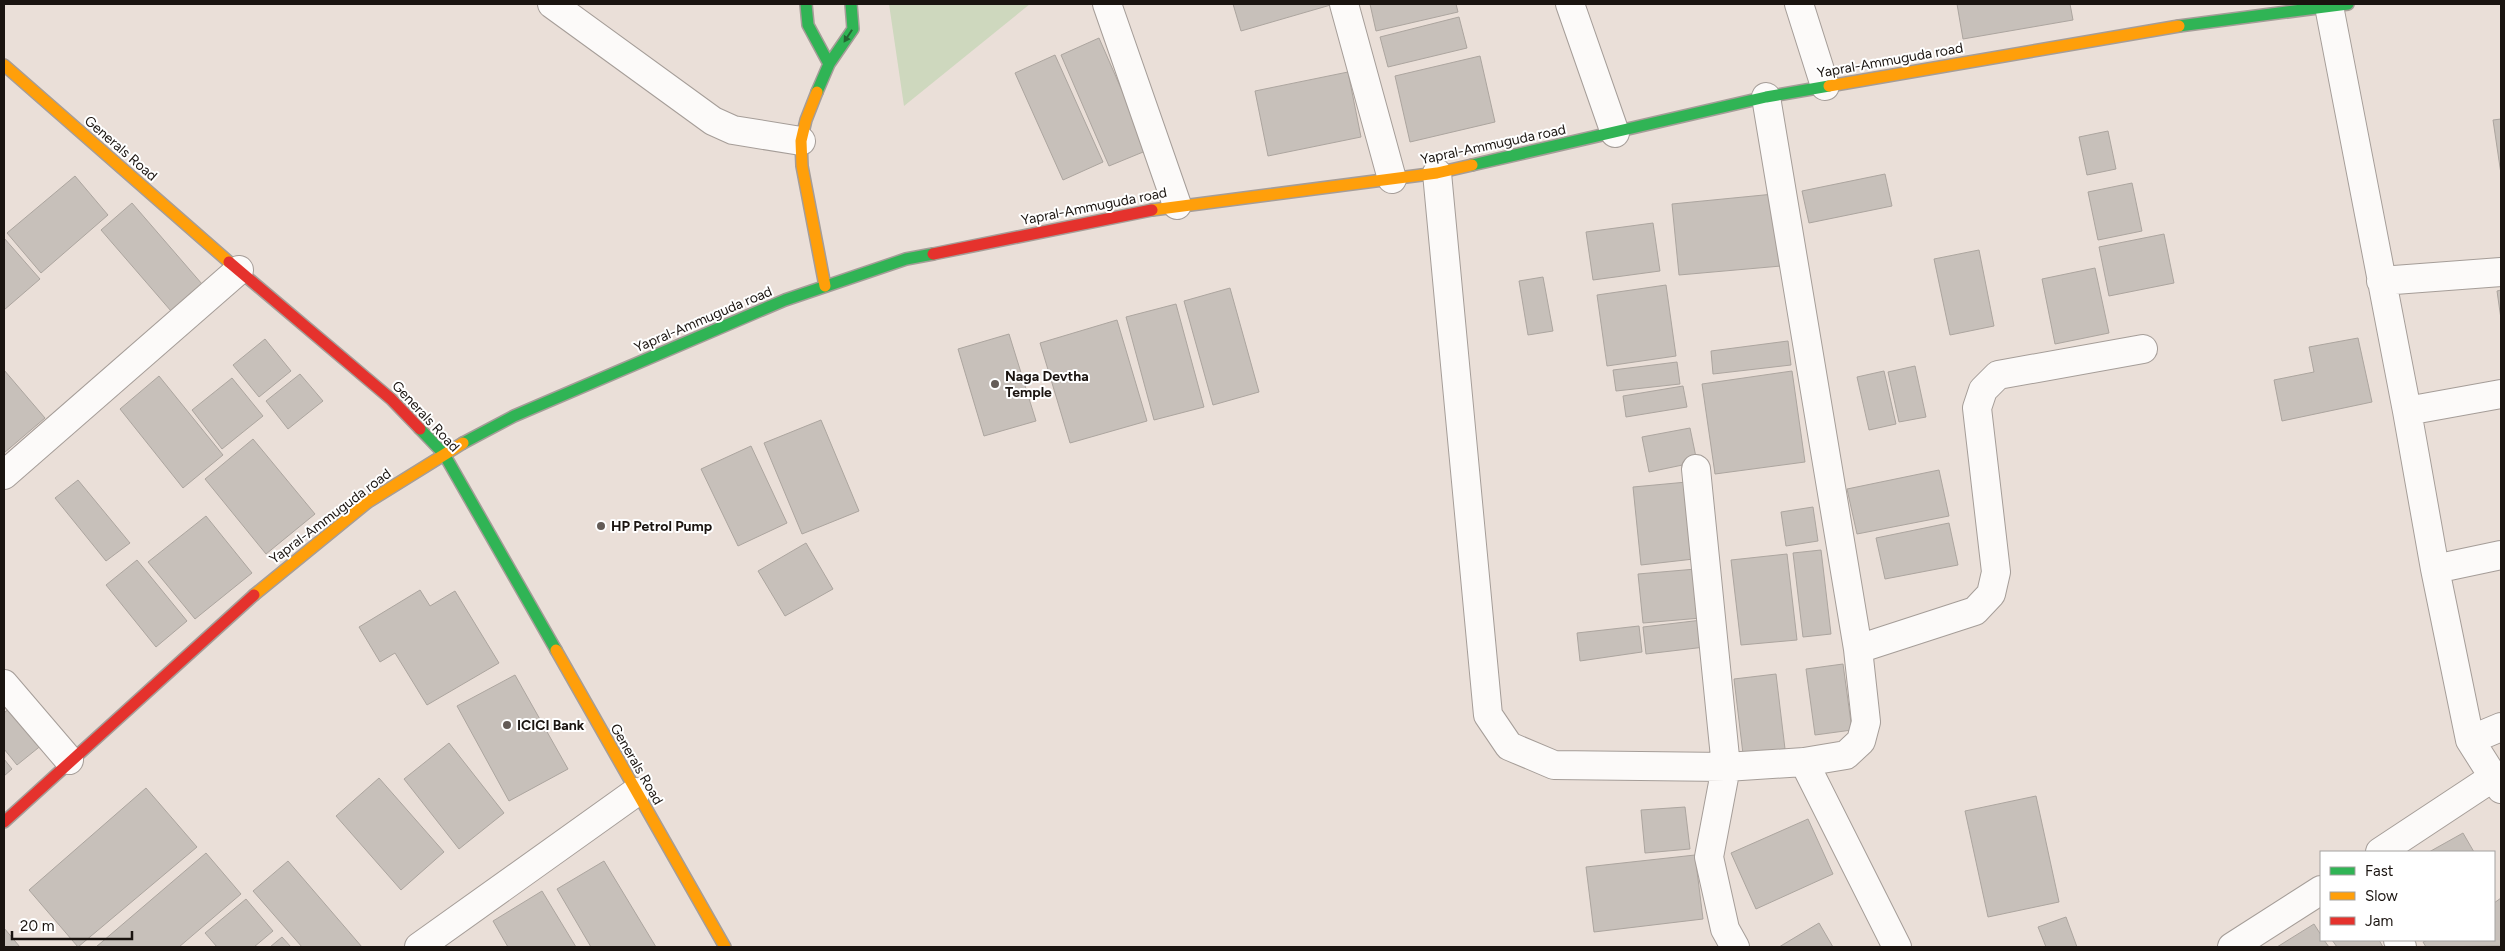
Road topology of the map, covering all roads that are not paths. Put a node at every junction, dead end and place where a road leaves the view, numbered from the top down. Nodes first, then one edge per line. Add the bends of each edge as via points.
1 (552, 4) edge
2 (806, 4) edge
3 (851, 4) edge
4 (1107, 4) edge
5 (1344, 4) edge
6 (1570, 4) edge
7 (1799, 4) edge
8 (2338, 5) edge
9 (829, 64) junction
10 (4, 65) edge
11 (1825, 86) junction
12 (1766, 97) junction
13 (1615, 133) junction
14 (801, 141) junction
15 (1437, 173) junction
16 (1392, 179) junction
17 (1176, 205) junction
18 (239, 270) junction
19 (2501, 272) edge
20 (2381, 281) junction
21 (825, 286) junction
22 (2144, 349) dead end
23 (2501, 394) edge
24 (2407, 411) junction
25 (444, 454) junction
26 (1696, 469) dead end
27 (4, 475) edge
28 (2501, 555) edge
29 (2435, 569) junction
30 (1858, 648) junction
31 (4, 684) edge
32 (2501, 727) edge
33 (2470, 740) junction
34 (69, 760) junction
35 (1804, 762) junction
36 (1726, 767) junction
37 (2498, 782) edge
38 (636, 792) junction
39 (4, 822) edge
40 (2382, 851) edge
41 (2320, 891) edge
42 (419, 947) edge
43 (725, 947) edge
44 (1735, 947) edge
45 (1897, 947) edge
46 (2232, 947) edge

1 - 14 street via 713,122 740,132
2 - 9 main road via 808,25
3 -> 9 main road via 853,29
4 - 17 street
5 - 16 street
6 - 13 street
7 - 11 street
8 - 11 main road, Yapral-Ammuguda road via 2136,32
8 - 20 street
9 - 14 main road
10 - 18 main road, Generals Road
11 - 12 main road, Yapral-Ammuguda road
12 - 13 main road, Yapral-Ammuguda road
12 - 30 street
13 - 15 main road, Yapral-Ammuguda road
14 - 21 main road via 802,166
15 - 16 main road, Yapral-Ammuguda road
15 - 36 street via 1488,715 1509,746 1554,765
16 - 17 main road, Yapral-Ammuguda road
17 - 21 main road, Yapral-Ammuguda road via 906,258
18 - 25 main road, Generals Road via 391,399
18 - 27 street
19 - 20 street
20 - 24 street
21 - 25 main road, Yapral-Ammuguda road via 785,300 514,416
22 - 30 street via 1998,375 1984,390 1977,408 1996,572 1991,594 1974,611
23 - 24 street
24 - 29 street
25 - 34 main road, Yapral-Ammuguda road via 368,502 237,608
25 - 38 main road, Generals Road
26 - 36 street
28 - 29 street
29 - 33 street
30 - 35 street via 1866,722 1861,741 1846,755
31 - 34 street
32 - 33 street
33 - 37 street
34 - 39 main road, Yapral-Ammuguda road
35 - 36 street
35 - 45 street
36 - 44 street via 1710,857 1725,930
37 - 40 street
38 - 42 street
38 - 43 main road, Generals Road
41 - 46 street

